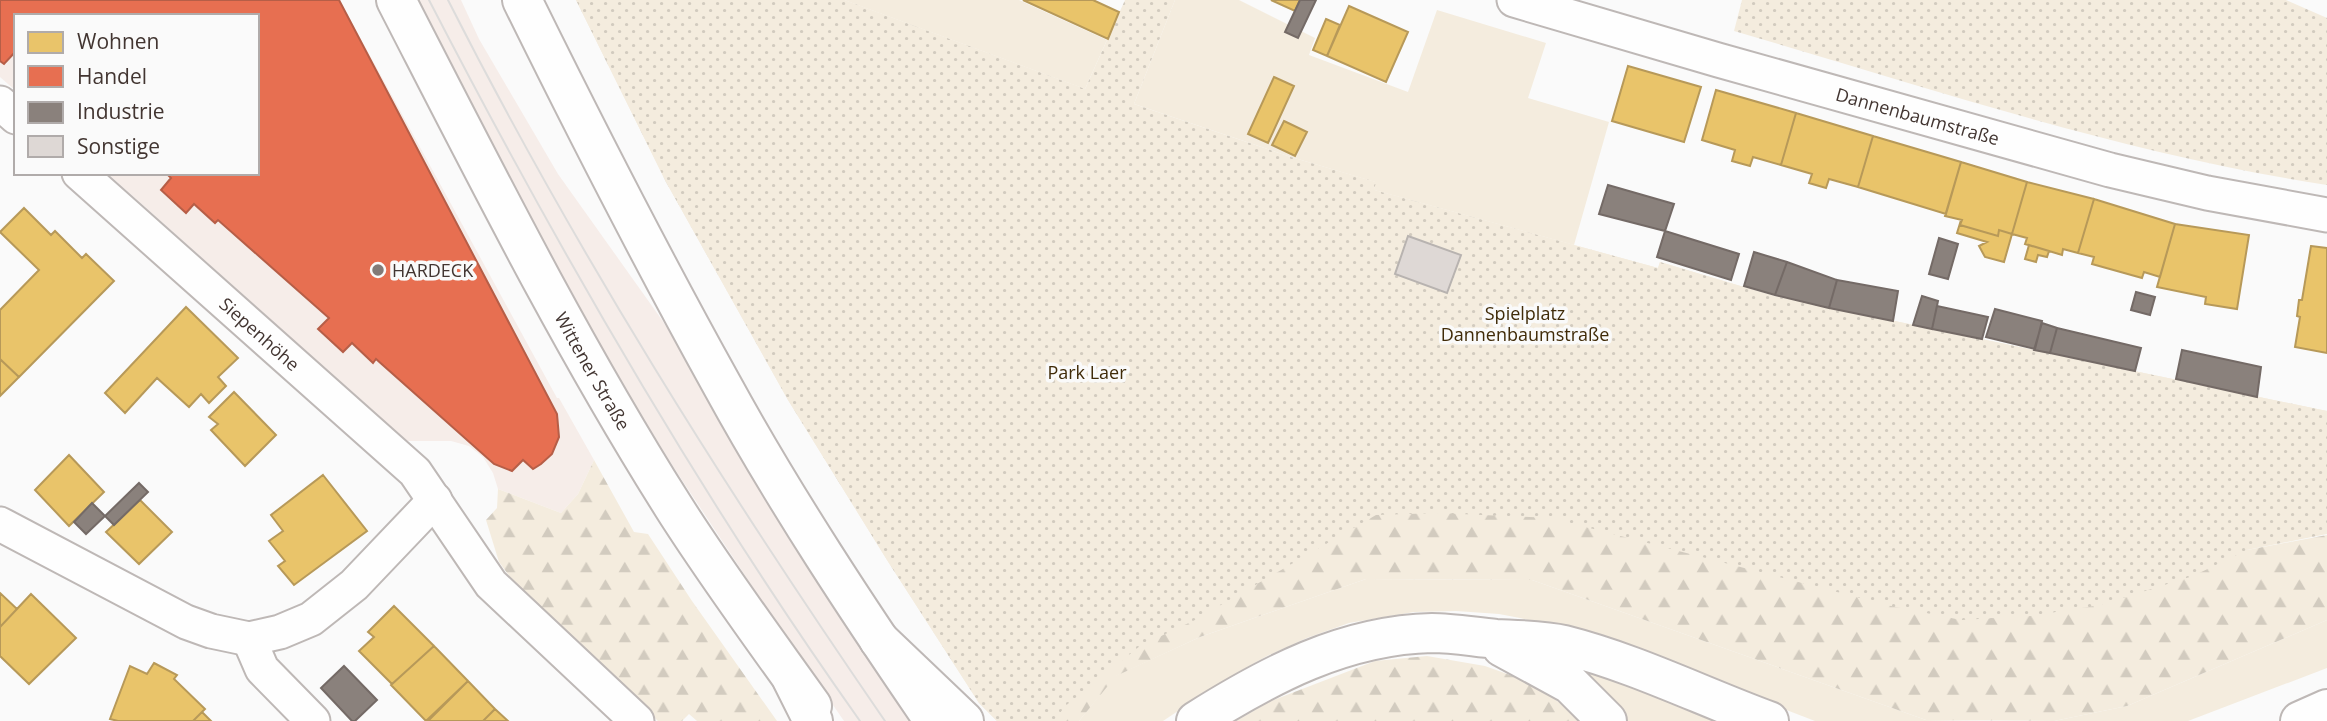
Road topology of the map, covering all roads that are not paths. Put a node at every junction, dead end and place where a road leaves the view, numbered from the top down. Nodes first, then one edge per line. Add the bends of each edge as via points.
1 (396, 0) edge
2 (522, 0) edge
3 (1514, 0) edge
4 (0, 103) edge
5 (14, 115) edge
6 (81, 175) edge
7 (2327, 215) edge
8 (435, 500) junction
9 (0, 524) edge
10 (1485, 638) junction
11 (249, 639) junction
12 (879, 640) junction
13 (792, 679) junction
14 (2327, 709) edge
15 (313, 721) edge
16 (637, 721) edge
17 (813, 721) edge
18 (822, 721) edge
19 (934, 721) edge
20 (964, 721) edge
21 (1196, 721) edge
22 (1607, 721) edge
23 (1769, 721) edge
24 (2300, 721) edge

1 - 13 main road, Wittener Straße via 525,250 637,446
2 - 12 main road via 723,387
3 - 7 street, Dannenbaumstraße via 2110,170
4 - 5 street
6 - 8 street, Siepenhöhe via 415,472
8 - 11 street via 354,585 311,619
8 - 16 street, Siepenhöhe via 491,584
9 - 11 street via 186,622
10 - 21 main road via 1402,635 1349,645 1265,679
10 - 22 main road via 1570,684
10 - 23 main road via 1562,644
11 - 15 street via 262,669
12 - 19 main road
12 - 20 main road
13 - 17 main road
13 - 18 main road, Wittener Straße
14 - 24 main road

